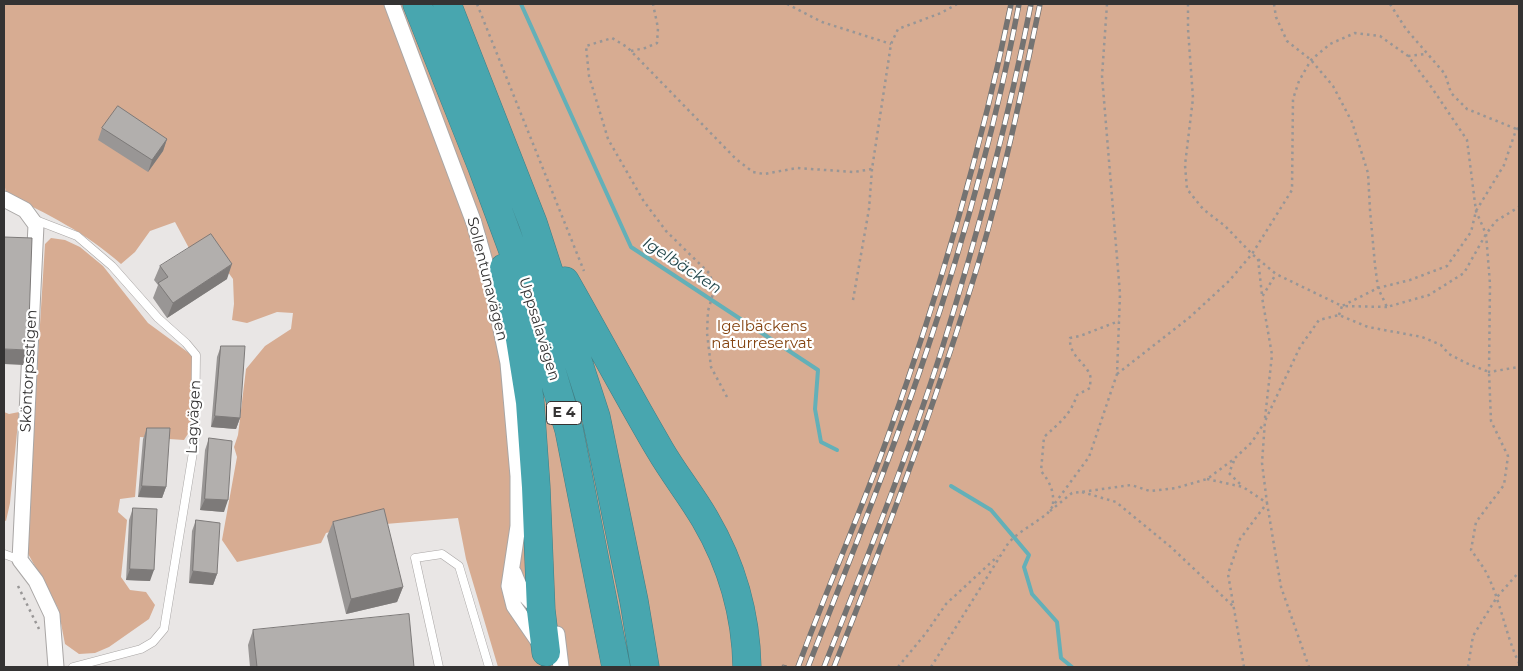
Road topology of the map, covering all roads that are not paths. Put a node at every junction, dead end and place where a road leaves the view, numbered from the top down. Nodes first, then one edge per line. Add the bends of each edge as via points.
1 (392, 4) edge
2 (417, 4) edge
3 (447, 4) edge
4 (482, 167) junction
5 (4, 199) edge
6 (32, 219) junction
7 (533, 223) junction
8 (4, 554) edge
9 (20, 560) junction
10 (512, 568) junction
11 (541, 610) junction
12 (553, 660) edge
13 (56, 667) edge
14 (78, 667) edge
15 (438, 667) edge
16 (489, 667) edge
17 (616, 667) edge
18 (645, 667) edge
19 (747, 667) edge

1 - 10 street, Sollentunavägen via 474,223 492,286 508,363 518,476 518,526
2 - 4 highway, Uppsalavägen / E 4
3 - 7 highway, Uppsalavägen / E 4
4 - 11 highway via 520,339 530,402
4 - 17 highway, Uppsalavägen / E 4 via 529,294 569,430
5 - 6 street via 25,210
6 - 9 street, Sköntorpsstigen via 36,225
6 - 14 lane, Lagvägen via 77,236 112,266 196,355 195,440 164,629 153,642 141,649
7 - 18 highway, Uppsalavägen / E 4 via 596,417
7 - 19 highway via 649,430 717,542 738,597 745,626
8 - 9 lane
9 - 13 street via 36,581 52,615
10 - 11 street, Sollentunavägen via 526,599
10 - 12 street, Sollentunavägen via 509,586 514,606
11 - 12 highway
15 - 16 lane via 415,558 442,554 459,566

